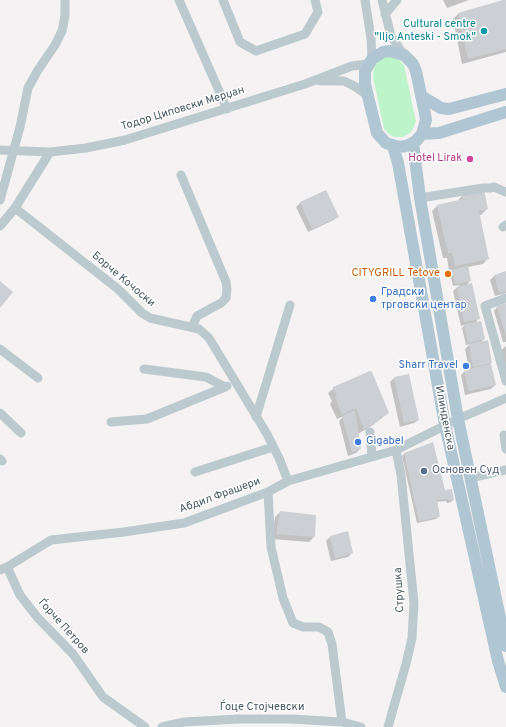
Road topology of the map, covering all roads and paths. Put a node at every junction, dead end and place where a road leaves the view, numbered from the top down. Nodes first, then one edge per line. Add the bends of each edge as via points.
1 (65, 0) edge
2 (180, 0) edge
3 (224, 0) edge
4 (315, 0) edge
5 (365, 0) edge
6 (382, 0) edge
7 (397, 0) edge
8 (385, 14) junction
9 (404, 55) junction
10 (370, 62) junction
11 (311, 82) junction
12 (506, 94) edge
13 (367, 95) junction
14 (421, 96) junction
15 (227, 109) junction
16 (506, 112) edge
17 (422, 134) junction
18 (412, 143) junction
19 (393, 146) junction
20 (0, 150) edge
21 (13, 150) junction
22 (50, 152) junction
23 (181, 175) dead end
24 (506, 192) edge
25 (420, 198) junction
26 (0, 200) edge
27 (15, 208) junction
28 (0, 226) edge
29 (506, 298) edge
30 (290, 305) dead end
31 (192, 327) junction
32 (0, 349) edge
33 (144, 369) dead end
34 (38, 378) dead end
35 (506, 381) edge
36 (236, 384) junction
37 (225, 387) junction
38 (506, 398) edge
39 (0, 413) edge
40 (256, 416) junction
41 (458, 419) junction
42 (111, 422) dead end
43 (444, 425) junction
44 (370, 432) dead end
45 (21, 433) dead end
46 (504, 435) dead end
47 (273, 447) junction
48 (506, 449) edge
49 (396, 450) junction
50 (372, 456) junction
51 (506, 470) edge
52 (195, 472) dead end
53 (470, 478) junction
54 (288, 481) junction
55 (268, 492) junction
56 (3, 568) edge
57 (506, 646) edge
58 (506, 687) edge
59 (342, 722) junction
60 (146, 727) edge
61 (162, 727) edge
62 (361, 727) edge
63 (388, 727) edge

1 - 21 street via 62,31 28,88
2 - 15 street
3 - 4 street via 240,42 256,51 305,34 318,12
5 - 10 street via 371,38
6 - 8 street
7 - 8 street
8 - 9 street via 392,36
9 - 10 main road via 383,52
9 - 14 main road via 416,71
10 - 11 street, Тодор Циповски Мерџан
10 - 13 main road via 364,78
11 - 13 street via 344,82
11 - 15 street, Тодор Циповски Мерџан
12 - 14 main road via 449,109 441,108
13 - 19 main road via 377,134
14 - 17 main road via 426,120
15 - 22 street, Тодор Циповски Мерџан via 125,140
16 - 17 main road via 440,133
17 - 18 main road
18 - 19 main road
18 - 25 main road, Илинденска
19 - 43 main road, Илинденска
20 - 21 street, Тодор Циповски Мерџан
21 - 22 street, Тодор Циповски Мерџан
21 - 26 street
22 - 27 street
23 - 31 street via 227,289 226,298 197,316
24 - 25 street via 492,187
25 - 41 main road, Илинденска
27 - 28 street
27 - 31 street, Борче Кочоски via 118,289 142,313 150,318
29 - 35 street via 485,306
30 - 40 street
31 - 36 street, Борче Кочоски via 199,329 209,338
32 - 34 street
33 - 37 street via 206,377
36 - 37 street
36 - 40 street, Борче Кочоски
37 - 42 street via 147,419
38 - 41 street, Абдил Фрашери
39 - 45 street
40 - 47 street, Борче Кочоски
41 - 43 street, Абдил Фрашери
41 - 53 main road, Илинденска
43 - 49 street, Абдил Фрашери
43 - 58 main road, Илинденска
44 - 50 street
46 - 48 street
47 - 52 street
47 - 54 street, Борче Кочоски
49 - 50 street, Абдил Фрашери
49 - 63 street, Струшка via 401,475 414,603 412,638
50 - 54 street, Абдил Фрашери
51 - 53 street
53 - 57 main road, Илинденска
54 - 55 street, Абдил Фрашери
55 - 56 street, Абдил Фрашери via 184,523 51,540
55 - 59 street via 271,547 283,598 293,623 303,627 319,627 328,632 332,644
56 - 60 street, Ѓорче Петров via 37,617 73,654 103,697
59 - 61 street, Ѓоце Стојчевски via 239,719 184,722
59 - 62 street, Ѓоце Стојчевски

